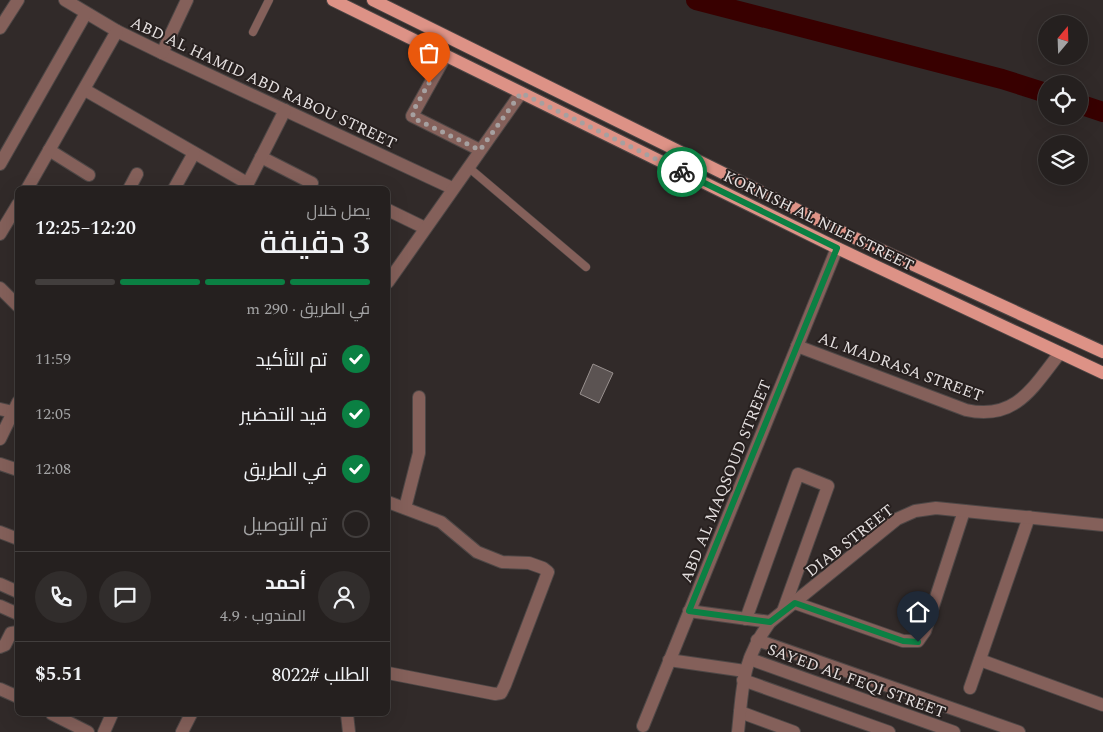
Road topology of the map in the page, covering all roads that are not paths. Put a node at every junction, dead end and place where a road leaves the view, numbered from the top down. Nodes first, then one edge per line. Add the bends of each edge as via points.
1 (18, 0) edge
2 (65, 0) edge
3 (187, 0) edge
4 (269, 0) edge
5 (333, 0) edge
6 (373, 0) edge
7 (86, 13) junction
8 (0, 28) edge
9 (117, 31) junction
10 (253, 32) dead end
11 (162, 53) junction
12 (446, 55) junction
13 (85, 90) junction
14 (521, 93) junction
15 (570, 98) junction
16 (285, 110) junction
17 (563, 114) junction
18 (49, 150) junction
19 (480, 150) junction
20 (194, 153) junction
21 (261, 157) junction
22 (0, 164) edge
23 (468, 167) junction
24 (89, 174) dead end
25 (137, 174) dead end
26 (312, 183) dead end
27 (28, 186) edge
28 (131, 186) edge
29 (176, 186) edge
30 (246, 186) edge
31 (452, 188) junction
32 (390, 211) edge
33 (13, 221) edge
34 (425, 228) junction
35 (0, 234) edge
36 (837, 248) junction
37 (586, 267) dead end
38 (390, 279) edge
39 (0, 288) edge
40 (15, 303) edge
41 (797, 346) junction
42 (1103, 352) edge
43 (1060, 353) junction
44 (1103, 373) edge
45 (419, 397) dead end
46 (15, 407) edge
47 (0, 409) edge
48 (15, 409) edge
49 (0, 439) edge
50 (0, 464) edge
51 (15, 469) edge
52 (390, 503) edge
53 (405, 508) junction
54 (964, 511) junction
55 (1029, 517) junction
56 (1103, 525) edge
57 (0, 532) edge
58 (15, 538) edge
59 (0, 584) edge
60 (15, 591) edge
61 (795, 603) junction
62 (0, 606) edge
63 (689, 611) junction
64 (783, 612) junction
65 (15, 613) edge
66 (746, 619) junction
67 (770, 622) junction
68 (15, 632) edge
69 (758, 640) junction
70 (0, 647) edge
71 (669, 660) junction
72 (980, 660) junction
73 (746, 670) junction
74 (390, 673) edge
75 (0, 688) edge
76 (970, 688) dead end
77 (15, 696) edge
78 (1103, 705) edge
79 (740, 712) junction
80 (59, 716) edge
81 (111, 716) edge
82 (190, 716) edge
83 (347, 716) edge
84 (643, 726) dead end
85 (85, 731) edge
86 (104, 732) edge
87 (182, 732) edge
88 (349, 732) edge
89 (738, 732) edge
90 (794, 732) edge
91 (889, 732) edge
92 (954, 732) edge
93 (1019, 732) edge

1 - 8 street
2 - 7 street, ABD AL HAMID ABD RABOU STREET
3 - 11 street
4 - 10 lane
5 - 12 main road, KORNISH AL NILE STREET
6 - 15 main road, KORNISH AL NILE STREET
7 - 9 street, ABD AL HAMID ABD RABOU STREET
7 - 22 street
9 - 11 street, ABD AL HAMID ABD RABOU STREET
9 - 13 street
11 - 16 street, ABD AL HAMID ABD RABOU STREET
12 - 14 main road, KORNISH AL NILE STREET
12 - 19 street via 412,116
13 - 18 street
13 - 20 street
14 - 17 main road, KORNISH AL NILE STREET
14 - 19 street
15 - 17 main road
15 - 42 main road, KORNISH AL NILE STREET via 844,233
16 - 21 street
16 - 31 street, ABD AL HAMID ABD RABOU STREET
17 - 36 main road, KORNISH AL NILE STREET
18 - 24 street
18 - 27 street
19 - 23 street
20 - 29 street
20 - 30 street
21 - 26 street
21 - 30 street
23 - 31 street
23 - 37 lane
25 - 28 street
31 - 34 street
32 - 34 street
33 - 35 street
34 - 38 street
36 - 41 street, ABD AL MAQSOUD STREET
36 - 43 main road, KORNISH AL NILE STREET
39 - 40 street
41 - 43 street, AL MADRASA STREET via 966,410 983,413 1000,412 1016,405
41 - 63 street, ABD AL MAQSOUD STREET
43 - 44 main road, KORNISH AL NILE STREET
45 - 53 street via 419,454
46 - 47 street
48 - 49 street
50 - 51 street
52 - 53 street
53 - 74 street via 441,522 478,552 502,562 529,563 547,571 500,692 495,694
54 - 55 street, DIAB STREET
54 - 61 street, DIAB STREET via 925,509 897,519
54 - 61 street via 925,631 918,642 903,641
55 - 56 street, DIAB STREET
55 - 72 street
57 - 58 street
59 - 60 street
61 - 64 street, DIAB STREET
62 - 65 street
63 - 66 street
63 - 71 street, ABD AL MAQSOUD STREET
64 - 66 street via 828,487 797,475
64 - 67 street, DIAB STREET
66 - 67 street
67 - 69 street, DIAB STREET
68 - 70 street
69 - 73 street, DIAB STREET
69 - 93 street
71 - 73 street
71 - 84 street, ABD AL MAQSOUD STREET
72 - 76 street
72 - 78 street
73 - 79 street, DIAB STREET
73 - 91 street
73 - 92 street, SAYED AL FEQI STREET
75 - 77 street
79 - 89 street, DIAB STREET
79 - 90 street
80 - 85 street
81 - 86 street
82 - 87 street
83 - 88 street

